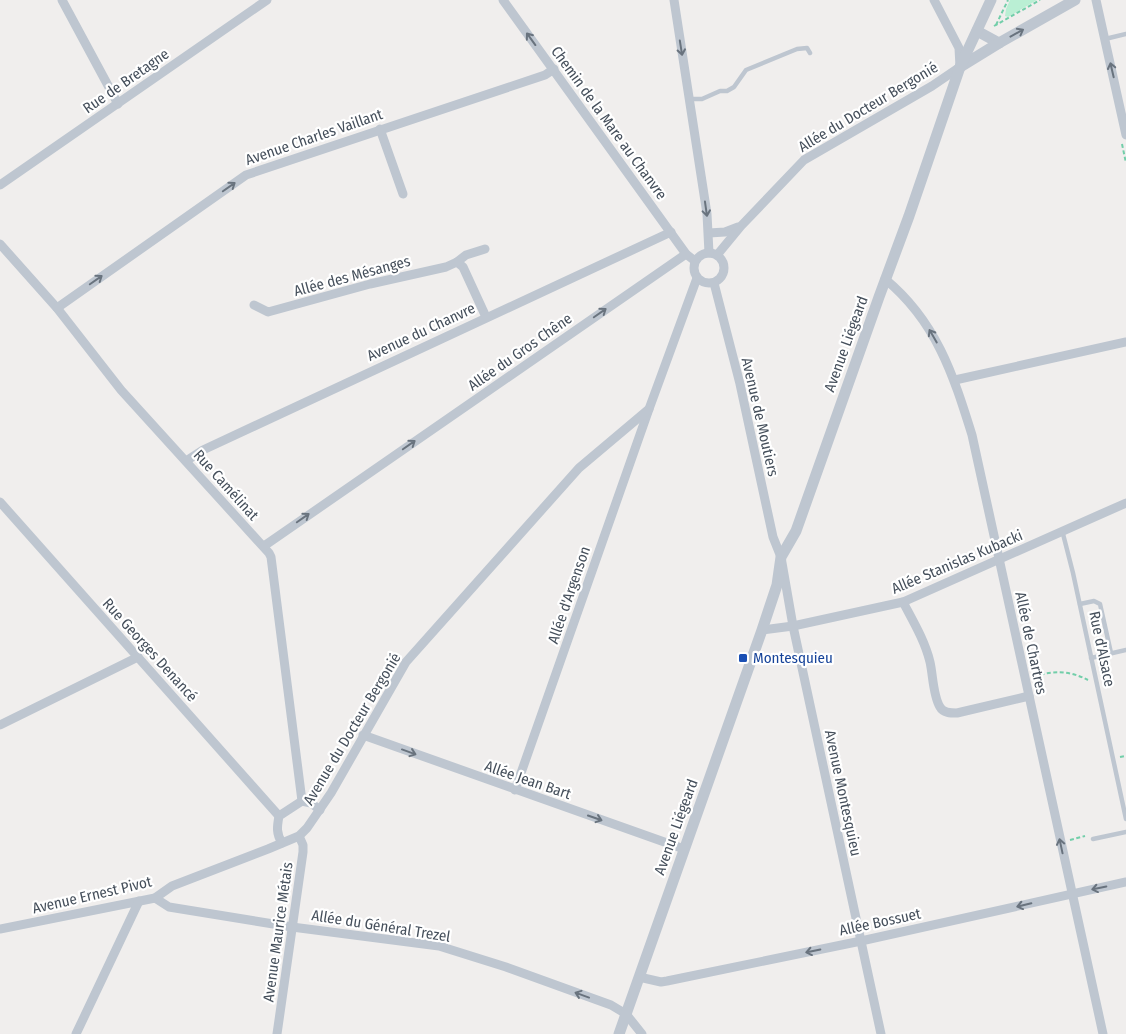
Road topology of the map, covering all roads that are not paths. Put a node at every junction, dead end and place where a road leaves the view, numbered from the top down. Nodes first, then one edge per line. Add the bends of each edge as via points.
1 (62, 0) edge
2 (266, 0) edge
3 (503, 0) edge
4 (674, 0) edge
5 (934, 0) edge
6 (991, 0) edge
7 (1075, 0) edge
8 (1096, 0) edge
9 (977, 30) junction
10 (1126, 34) edge
11 (1105, 39) junction
12 (999, 42) junction
13 (810, 53) dead end
14 (960, 67) junction
15 (554, 69) junction
16 (689, 99) junction
17 (118, 104) junction
18 (380, 129) junction
19 (1126, 135) edge
20 (0, 185) edge
21 (402, 194) dead end
22 (740, 226) junction
23 (671, 232) junction
24 (709, 233) junction
25 (0, 244) edge
26 (485, 249) dead end
27 (686, 254) junction
28 (713, 254) junction
29 (695, 261) junction
30 (457, 262) junction
31 (697, 278) junction
32 (886, 279) junction
33 (714, 283) junction
34 (254, 306) dead end
35 (57, 308) junction
36 (486, 317) junction
37 (1126, 342) edge
38 (955, 380) junction
39 (649, 409) junction
40 (186, 461) junction
41 (0, 502) edge
42 (1126, 502) edge
43 (1062, 530) junction
44 (264, 546) junction
45 (781, 557) junction
46 (998, 560) junction
47 (903, 602) junction
48 (1080, 604) junction
49 (793, 626) junction
50 (762, 630) junction
51 (1126, 650) edge
52 (1111, 653) junction
53 (138, 657) junction
54 (1091, 658) junction
55 (1029, 696) junction
56 (0, 725) edge
57 (363, 736) junction
58 (515, 790) junction
59 (302, 801) junction
60 (320, 810) junction
61 (279, 816) junction
62 (1126, 819) edge
63 (1126, 832) edge
64 (299, 836) junction
65 (1093, 839) road end
66 (282, 843) junction
67 (684, 849) junction
68 (1126, 882) edge
69 (1071, 894) junction
70 (154, 898) junction
71 (139, 901) junction
72 (292, 927) junction
73 (0, 930) edge
74 (861, 941) junction
75 (639, 977) junction
76 (626, 1014) junction
77 (76, 1034) edge
78 (277, 1034) edge
79 (619, 1034) edge
80 (642, 1034) edge
81 (881, 1034) edge
82 (1103, 1034) edge

1 - 17 street
2 - 17 street, Rue de Bretagne
15 -> 3 street, Chemin de la Mare au Chanvre
4 -> 16 street
5 - 14 street, Allée du Docteur Bergonié via 959,48
6 - 9 street, Avenue Liégeard
12 -> 7 street
8 - 11 street
9 - 12 street
9 - 14 street, Avenue Liégeard
10 - 11 lane
19 -> 11 street
12 - 14 street
13 - 16 lane via 807,48 797,49 746,70 734,87 727,91 702,100
14 - 22 street, Allée du Docteur Bergonié via 804,160
14 - 32 street, Avenue Liégeard
15 - 18 street, Avenue Charles Vaillant via 545,75
15 - 23 street, Chemin de la Mare au Chanvre
16 -> 24 street
17 - 20 street, Rue de Bretagne
18 - 21 street
35 -> 18 street, Avenue Charles Vaillant via 246,175
22 - 24 street via 725,232
22 - 28 street, Allée du Docteur Bergonié
23 - 27 street, Chemin de la Mare au Chanvre
23 - 36 street, Avenue du Chanvre
24 - 28 street
25 - 35 street, Rue Camélinat
26 - 30 street, Allée des Mésanges via 466,254
27 - 29 street, Chemin de la Mare au Chanvre
44 -> 27 street, Allée du Gros Chêne
28 - 29 street via 700,255
28 - 33 street via 724,264 720,278
29 - 31 street via 693,270
30 - 34 street, Allée des Mésanges via 268,312
30 - 36 street via 463,267
31 - 33 street via 704,283
31 - 39 street
38 -> 32 street, Allée de Chartres via 924,321 904,294
32 - 45 street, Avenue Liégeard via 796,531
33 - 45 street, Avenue de Moutiers via 773,537
35 - 40 street, Rue Camélinat via 121,390
36 - 40 street, Avenue du Chanvre via 203,450
37 - 38 street
38 - 46 street, Allée de Chartres via 972,435
39 - 57 street, Avenue du Docteur Bergonié via 579,468 406,662
39 - 58 street, Allée d'Argenson
40 - 44 street, Rue Camélinat
41 - 53 street, Rue Georges Denancé
42 - 43 street, Allée Stanislas Kubacki
43 - 46 street, Allée Stanislas Kubacki
43 - 48 lane, Rue d'Alsace
44 - 59 street, Rue Camélinat via 271,557
45 - 49 street, Avenue Montesquieu
45 - 50 street, Avenue Liégeard via 777,585
46 - 47 street, Allée Stanislas Kubacki
46 - 55 street, Allée de Chartres
47 - 49 street, Allée Stanislas Kubacki
47 - 55 street via 916,624 938,700 947,713
48 - 52 lane via 1094,601 1100,604
48 - 54 lane, Rue d'Alsace
49 - 50 street
49 - 74 street, Avenue Montesquieu
50 - 67 street, Avenue Liégeard
51 - 52 lane
52 - 54 lane
53 - 56 street
53 - 61 street, Rue Georges Denancé
54 - 62 lane, Rue d'Alsace
69 -> 55 street, Allée de Chartres
57 -> 58 street, Allée Jean Bart
57 - 60 street, Avenue du Docteur Bergonié
58 -> 67 street, Allée Jean Bart
59 - 60 street
59 - 61 street
60 - 64 street, Avenue du Docteur Bergonié
61 - 66 street via 278,836
63 - 65 lane
64 - 66 street, Avenue Ernest Pivot
64 - 72 street, Avenue Maurice Métais via 303,852
66 - 70 street, Avenue Ernest Pivot via 172,886
67 - 75 street, Avenue Liégeard
68 -> 69 street, Allée Bossuet
69 -> 74 street, Allée Bossuet
69 - 82 street, Allée de Chartres
70 - 71 street, Avenue Ernest Pivot
70 - 72 street, Allée du Général Trezel via 169,906
71 - 73 street, Avenue Ernest Pivot
71 - 77 street
76 -> 72 street, Allée du Général Trezel via 611,1005 439,946
72 - 78 street, Avenue Maurice Métais
74 -> 75 street, Allée Bossuet via 661,982
74 - 81 street, Avenue Montesquieu
75 - 76 street, Avenue Liégeard
76 - 79 street, Avenue Liégeard
76 - 80 street

